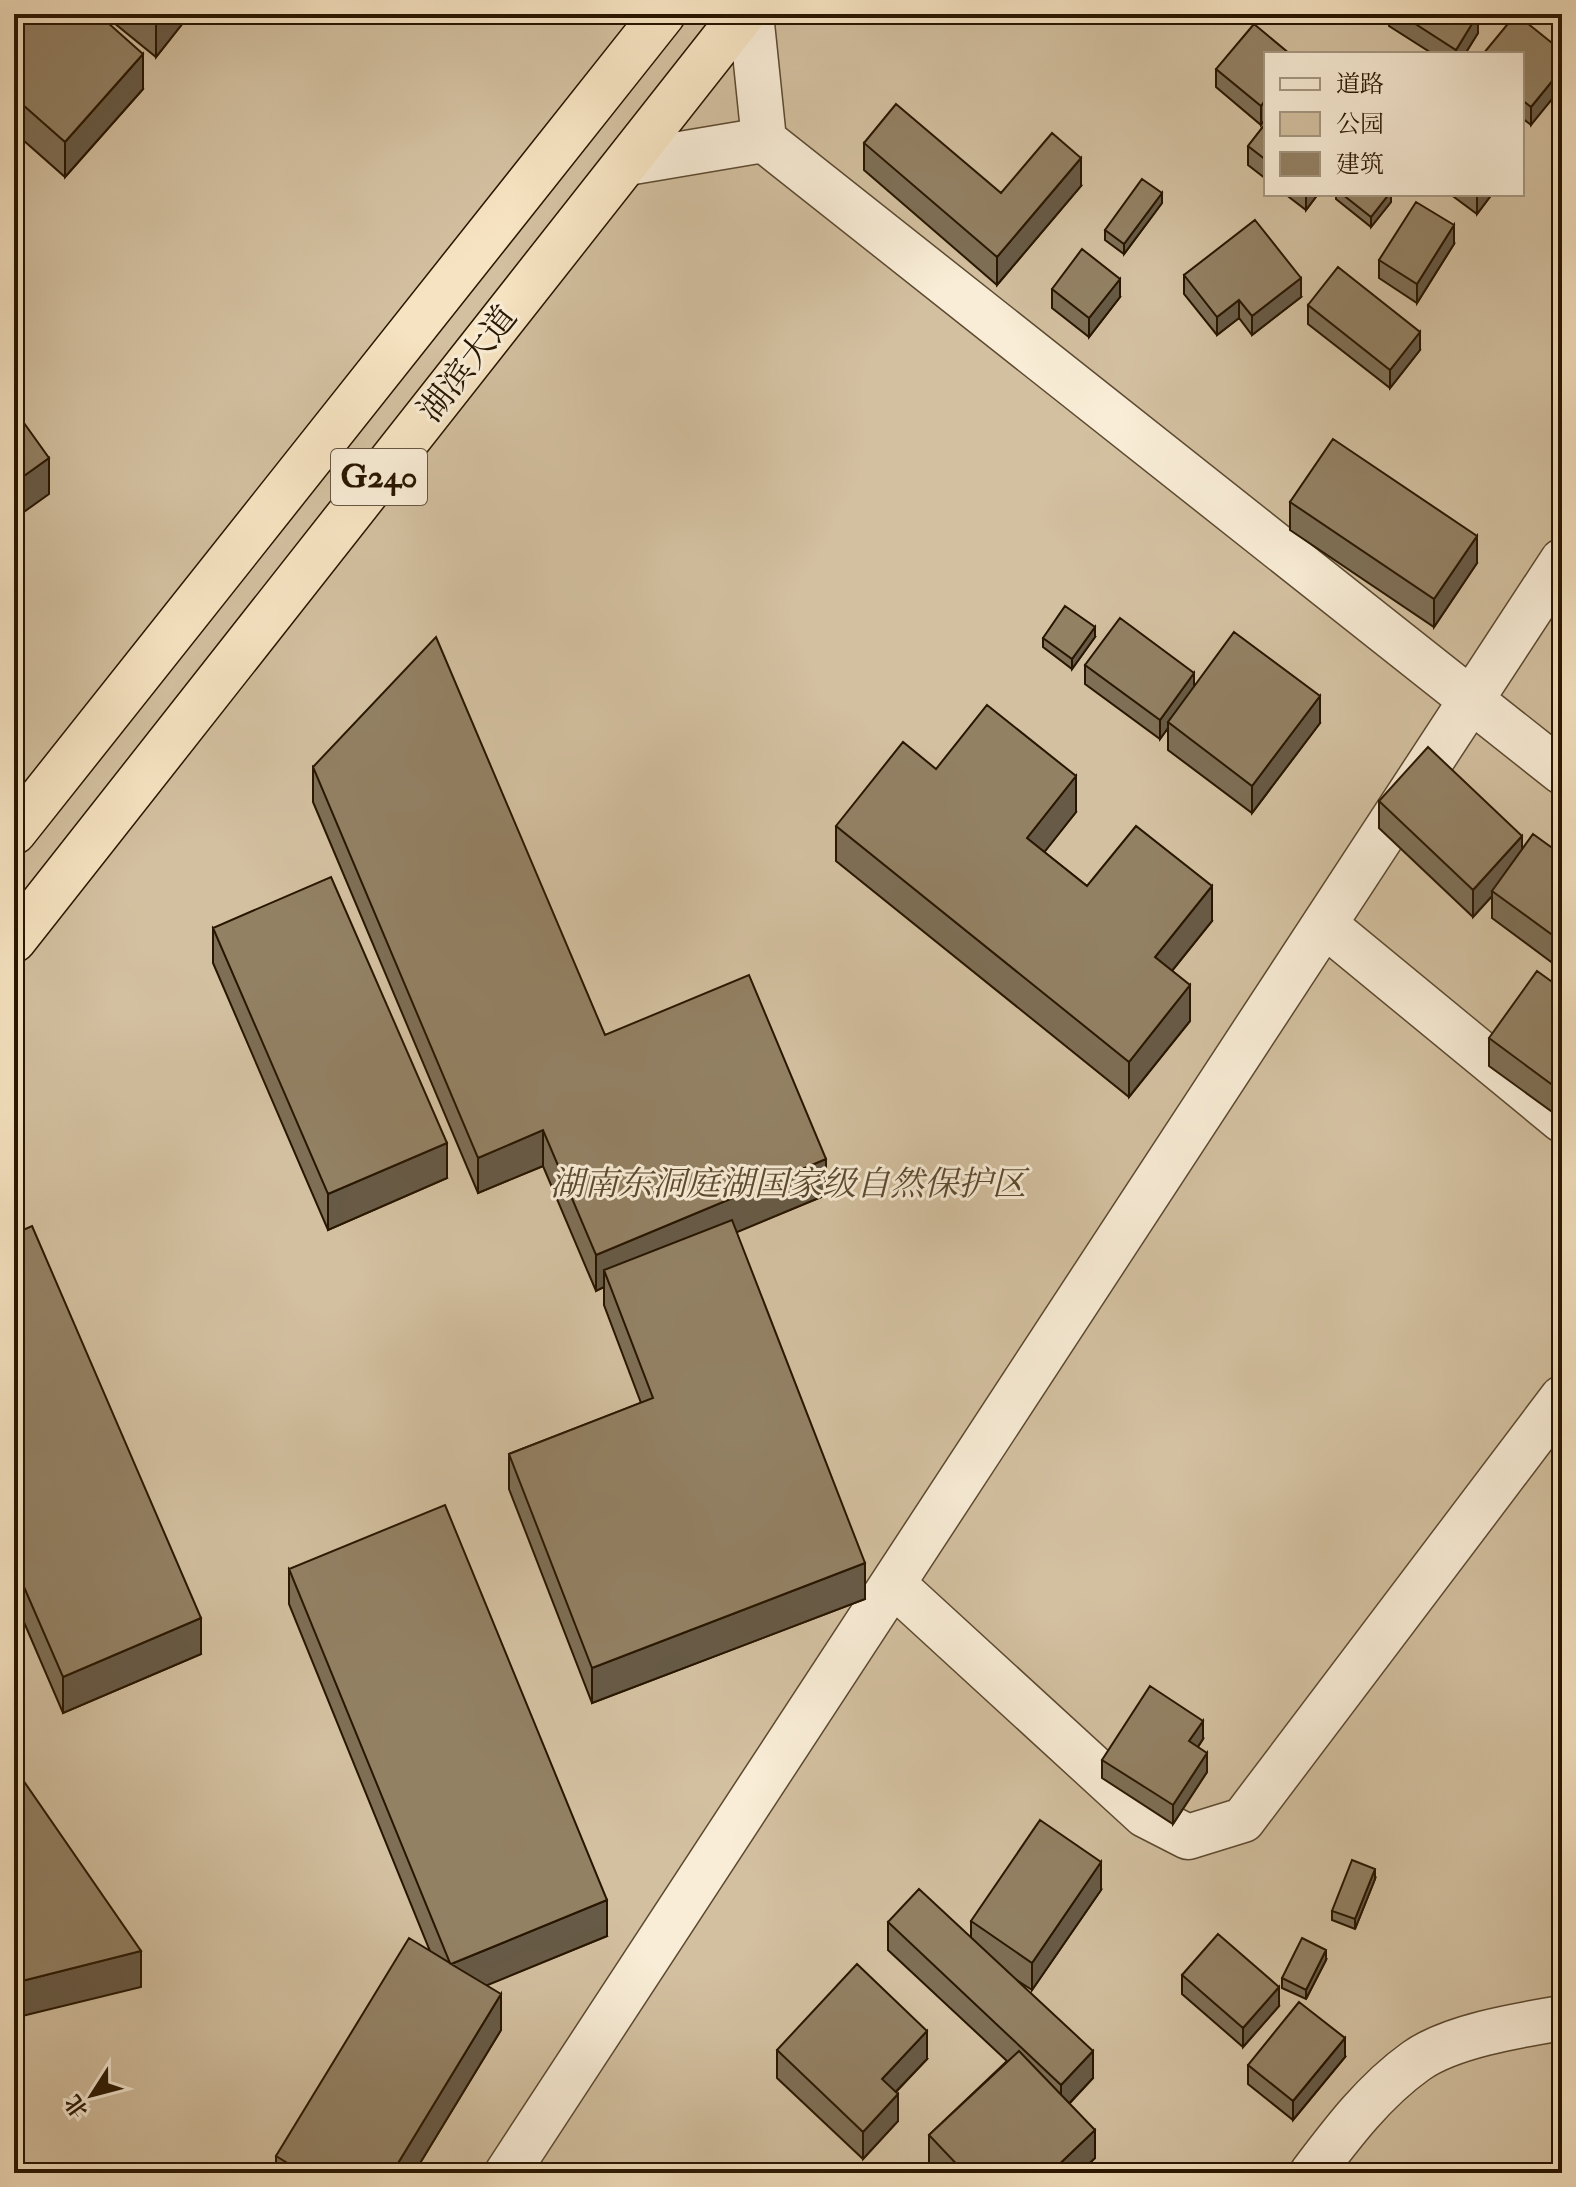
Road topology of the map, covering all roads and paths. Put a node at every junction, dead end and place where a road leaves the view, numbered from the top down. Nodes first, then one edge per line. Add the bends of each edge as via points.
1 (663, 14) edge
2 (743, 14) edge
3 (751, 14) edge
4 (764, 140) junction
5 (627, 163) junction
6 (1562, 561) edge
7 (1471, 702) junction
8 (1562, 772) edge
9 (14, 832) edge
10 (1325, 925) junction
11 (14, 940) edge
12 (1562, 1120) edge
13 (1562, 1398) edge
14 (893, 1584) junction
15 (1562, 2018) edge
16 (507, 2173) edge
17 (1312, 2173) edge

1 - 9 highway, 湖滨大道 / G240
2 - 5 highway, 湖滨大道 / G240
3 - 4 street
4 - 5 street
4 - 7 street
5 - 11 highway, 湖滨大道 / G240
6 - 7 street
7 - 8 street
7 - 10 street
10 - 12 street
10 - 14 street
13 - 14 street via 1243,1820 1188,1837 1145,1815
14 - 16 street
15 - 17 street via 1492,2030 1418,2059 1357,2115

